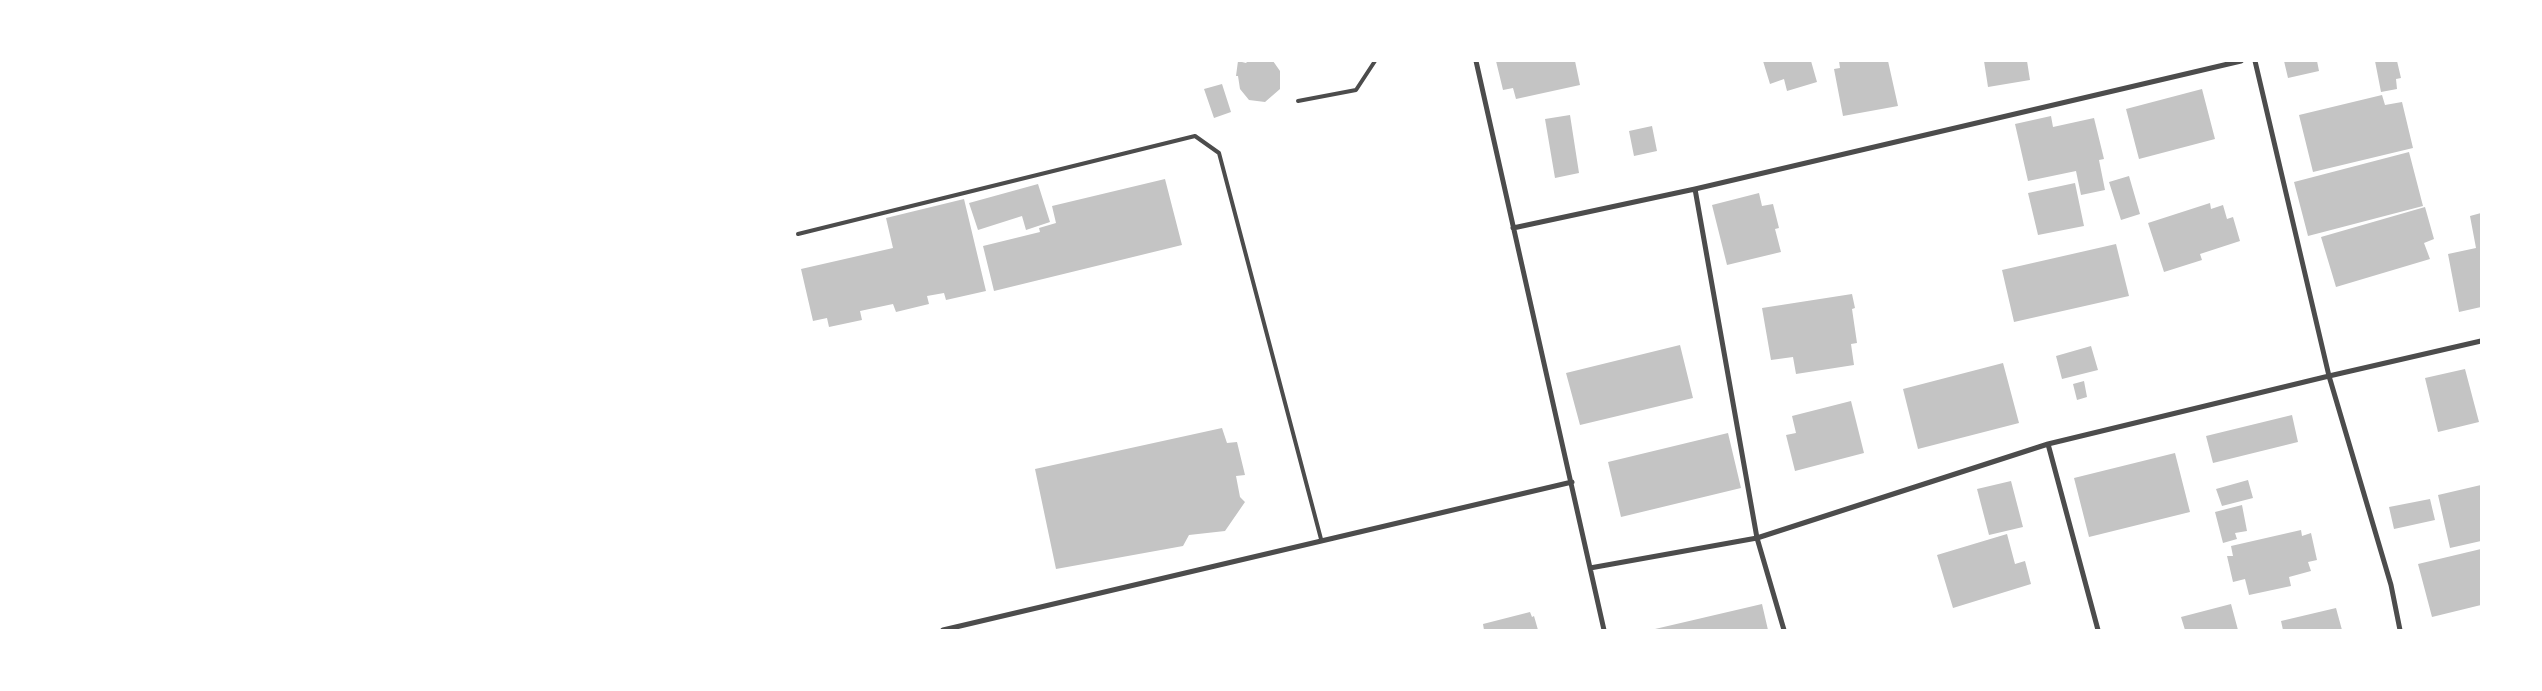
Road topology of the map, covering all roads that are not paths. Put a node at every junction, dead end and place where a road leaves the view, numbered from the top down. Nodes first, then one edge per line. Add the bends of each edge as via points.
1 (1375, 61) edge
2 (1476, 61) edge
3 (2241, 61) edge
4 (2255, 61) edge
5 (1298, 101) dead end
6 (1695, 189) junction
7 (1513, 228) junction
8 (798, 234) dead end
9 (2481, 341) edge
10 (2329, 376) junction
11 (2048, 444) junction
12 (1572, 482) junction
13 (1757, 538) junction
14 (1321, 539) junction
15 (1590, 568) junction
16 (943, 630) edge
17 (1604, 630) edge
18 (1784, 630) edge
19 (2098, 630) edge
20 (2400, 630) edge

1 - 5 lane via 1356,90
2 - 7 street
3 - 6 street
4 - 10 street
6 - 7 street
6 - 13 street
7 - 12 street
8 - 14 lane via 1195,136 1218,153
9 - 10 street
10 - 11 street
10 - 20 street via 2391,585
11 - 13 street
11 - 19 street
12 - 14 street
12 - 15 street
13 - 15 street
13 - 18 street
14 - 16 street
15 - 17 street

